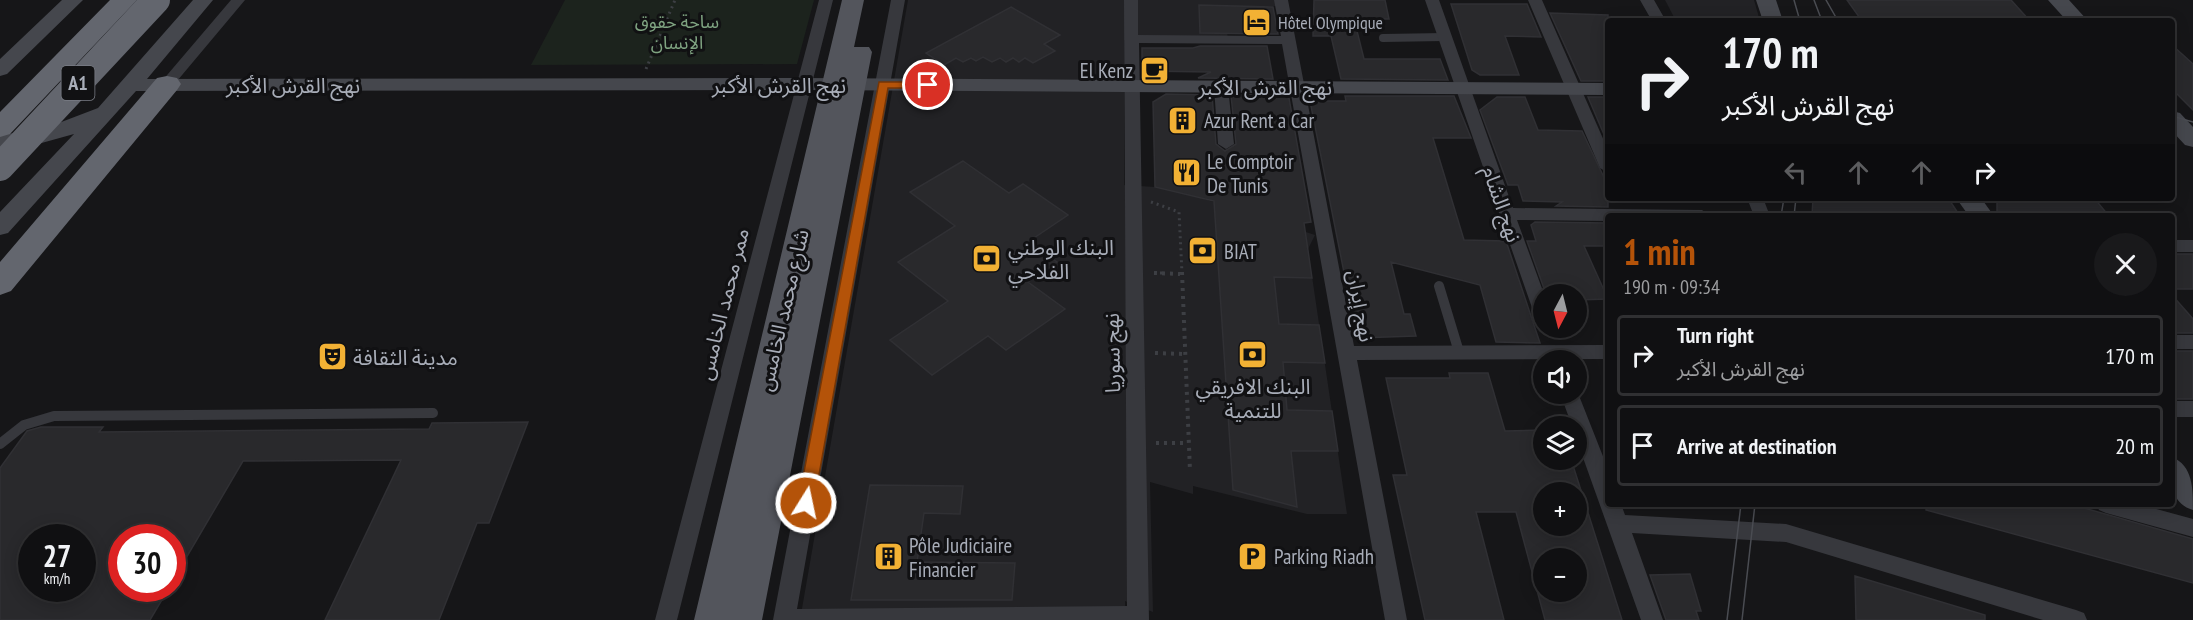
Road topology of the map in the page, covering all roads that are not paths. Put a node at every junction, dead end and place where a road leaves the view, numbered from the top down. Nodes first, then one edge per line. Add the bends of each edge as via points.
1 (73, 0) edge
2 (124, 0) edge
3 (156, 0) edge
4 (203, 0) edge
5 (238, 0) edge
6 (826, 0) edge
7 (853, 0) edge
8 (872, 0) edge
9 (898, 0) edge
10 (1131, 0) edge
11 (1281, 0) edge
12 (1432, 0) edge
13 (1535, 0) edge
14 (1647, 0) edge
15 (1766, 0) edge
16 (2058, 0) edge
17 (1657, 18) edge
18 (1772, 18) edge
19 (2075, 18) edge
20 (1444, 37) junction
21 (1383, 38) dead end
22 (1132, 39) junction
23 (1287, 40) junction
24 (0, 70) edge
25 (167, 84) junction
26 (803, 84) junction
27 (857, 84) junction
28 (130, 85) junction
29 (1132, 86) junction
30 (1221, 87) junction
31 (1298, 87) junction
32 (1462, 87) junction
33 (1576, 88) junction
34 (1605, 89) edge
35 (111, 107) junction
36 (0, 128) edge
37 (0, 142) edge
38 (1226, 144) dead end
39 (1605, 160) edge
40 (0, 167) edge
41 (1970, 201) edge
42 (1980, 213) edge
43 (1506, 214) junction
44 (1605, 215) edge
45 (0, 227) edge
46 (2175, 246) edge
47 (2193, 246) edge
48 (0, 283) edge
49 (1439, 286) dead end
50 (1533, 289) edge
51 (2175, 342) edge
52 (2193, 342) edge
53 (1459, 352) junction
54 (1605, 352) edge
55 (1347, 353) junction
56 (1587, 354) edge
57 (1533, 355) edge
58 (1574, 404) edge
59 (2175, 409) edge
60 (2193, 409) edge
61 (433, 413) dead end
62 (0, 444) edge
63 (2175, 473) edge
64 (1605, 489) edge
65 (2193, 498) edge
66 (2117, 507) edge
67 (1614, 513) edge
68 (2193, 528) edge
69 (1138, 618) edge
70 (666, 620) edge
71 (712, 620) edge
72 (744, 620) edge
73 (784, 620) edge
74 (1396, 620) edge
75 (1652, 620) edge
76 (2076, 620) edge

1 - 24 main road
2 - 36 highway, A1
3 - 40 highway, A1, bridge
4 - 28 main road
5 - 25 street
6 - 26 street, ممر محمد الخامس
7 - 27 main road, شارع محمد الخامس
8 - 27 main road, شارع محمد الخامس
9 - 27 street, شارع محمد الخامس
10 - 22 street, نهج سوريا
11 - 23 street, نهج إيران
12 - 20 street, نهج الشام
13 - 33 street
14 - 17 street
15 - 18 main road
16 - 19 main road
20 - 21 lane
20 - 32 street, نهج الشام
22 - 23 street
22 - 29 street, نهج سوريا
23 - 31 street, نهج إيران
25 - 26 main road, نهج القرش الأكبر
25 - 28 main road, نهج القرش الأكبر
25 - 48 highway
26 - 27 main road, نهج القرش الأكبر
26 - 70 street, ممر محمد الخامس
27 - 29 main road, نهج القرش الأكبر
27 - 71 main road, شارع محمد الخامس
27 - 72 main road, شارع محمد الخامس
27 - 73 street, شارع محمد الخامس
28 - 35 main road
29 - 30 main road, نهج القرش الأكبر
29 - 69 street, نهج سوريا
30 - 31 main road, نهج القرش الأكبر
30 - 38 street
31 - 32 main road, نهج القرش الأكبر
31 - 55 street, نهج إيران
32 - 33 main road, نهج القرش الأكبر
32 - 43 street, نهج الشام
33 - 34 main road, نهج القرش الأكبر
33 - 39 street
35 - 37 main road via 56,133
35 - 45 main road
41 - 42 main road
43 - 44 street
43 - 50 street, نهج الشام
46 - 47 street
49 - 53 lane
51 - 52 street
53 - 55 street
53 - 57 street
54 - 56 street
55 - 74 street, نهج إيران
58 - 64 street
59 - 60 street
61 - 62 lane via 54,416 17,428
63 - 65 main road
66 - 68 street
67 - 75 street
67 - 76 street via 1786,533
69 - 73 street

